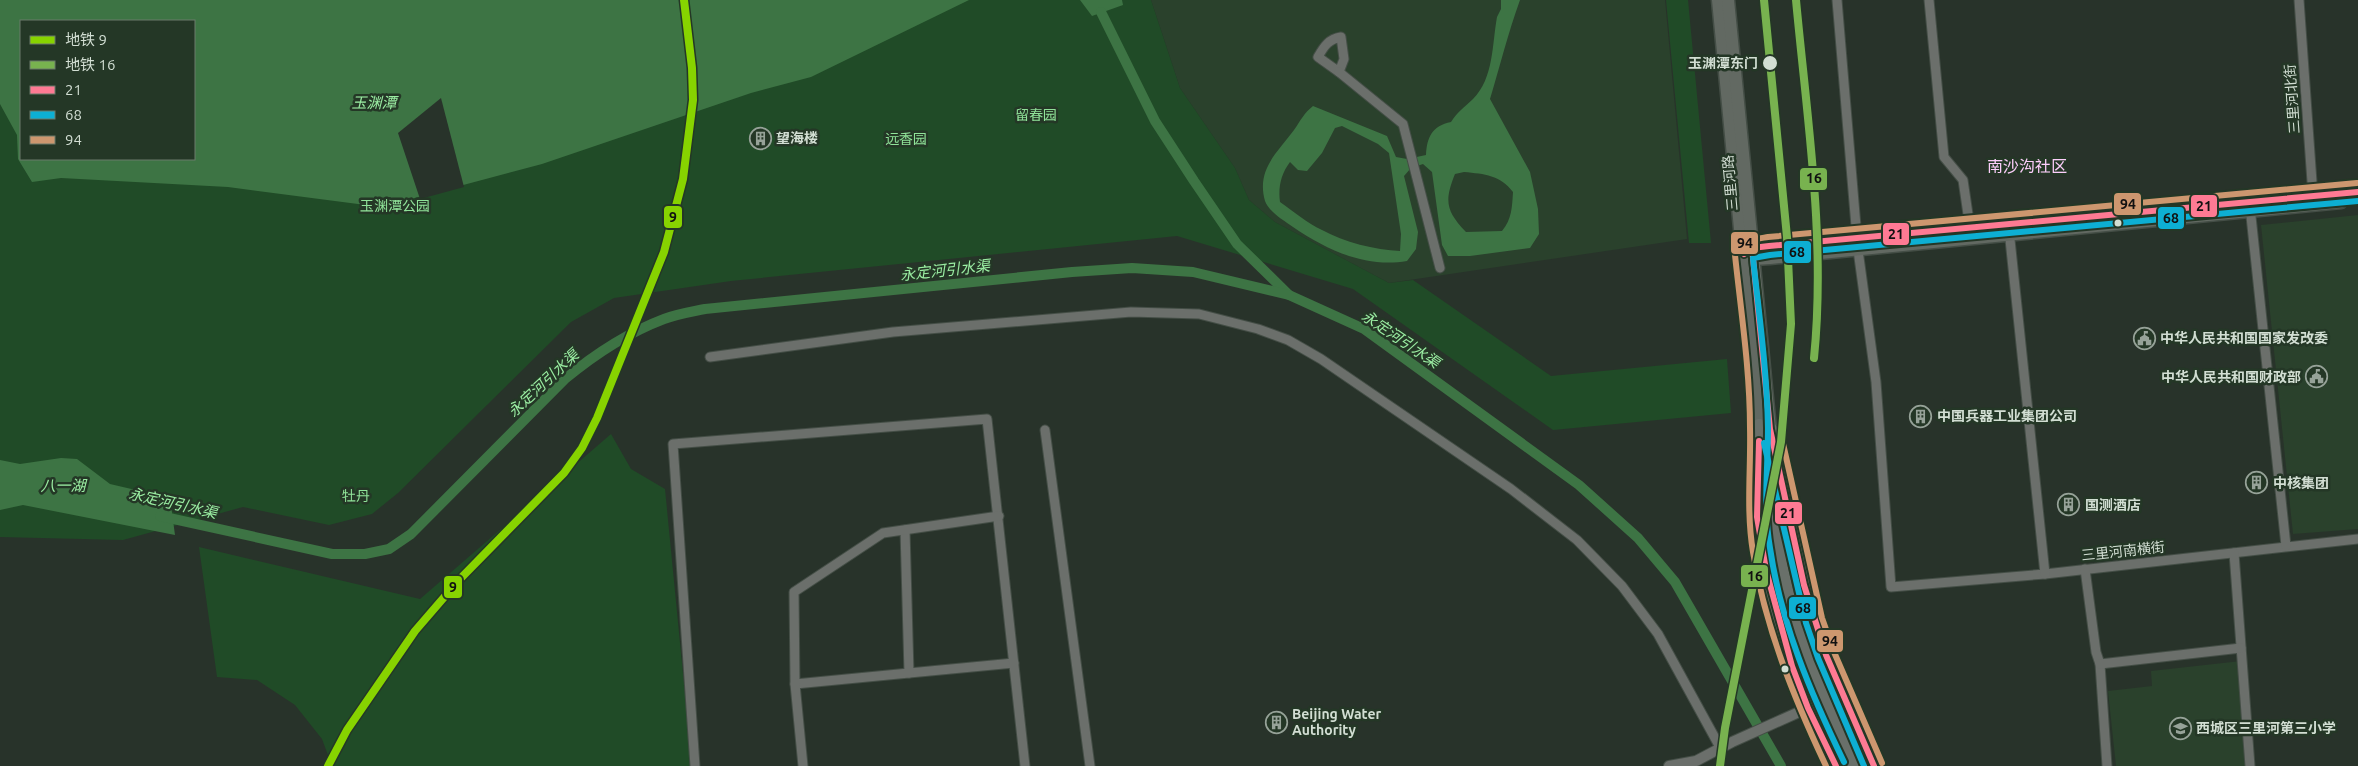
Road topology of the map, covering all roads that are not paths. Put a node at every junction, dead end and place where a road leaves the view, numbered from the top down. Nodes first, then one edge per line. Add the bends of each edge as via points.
1 (1718, 0) edge
2 (1728, 0) edge
3 (1837, 0) edge
4 (1929, 0) edge
5 (2299, 0) edge
6 (1339, 72) dead end
7 (2358, 192) edge
8 (2313, 196) junction
9 (2358, 200) edge
10 (2250, 206) junction
11 (1970, 228) junction
12 (2009, 229) junction
13 (1858, 244) junction
14 (1750, 254) junction
15 (1440, 268) dead end
16 (710, 357) dead end
17 (1765, 428) junction
18 (1045, 430) dead end
19 (998, 516) junction
20 (906, 530) junction
21 (2358, 539) edge
22 (2286, 546) junction
23 (2234, 552) junction
24 (2085, 569) junction
25 (2045, 574) junction
26 (2241, 648) junction
27 (1014, 663) junction
28 (2100, 664) junction
29 (909, 673) junction
30 (795, 684) junction
31 (1808, 708) junction
32 (1721, 749) junction
33 (1697, 764) edge
34 (695, 766) edge
35 (803, 766) edge
36 (1025, 766) edge
37 (1090, 766) edge
38 (1669, 766) edge
39 (1836, 766) edge
40 (1853, 766) edge
41 (1874, 766) edge
42 (2107, 766) edge
43 (2250, 766) edge

1 - 14 main road, 三里河路
2 - 14 main road, 三里河路
3 - 13 street
4 - 11 street via 1944,157 1963,180
5 - 8 street, 三里河北街
6 - 15 street via 1402,124
7 - 8 main road
8 - 10 main road
9 - 10 main road
10 - 12 main road
10 - 22 street
11 - 12 main road
11 - 13 main road
12 - 13 main road
12 - 25 street
13 - 14 main road
13 - 25 street, 三里河南横街 via 1876,382 1891,588
14 - 17 main road, 三里河路
16 - 32 street via 893,332 1131,312 1198,314 1288,340 1321,359 1511,489 1577,540 1622,586 1658,634
17 - 31 main road, 三里河路 via 1757,517 1777,617
17 - 40 main road via 1782,574 1798,632
17 - 41 main road, 三里河路 via 1814,620 1826,656
18 - 37 street
19 - 20 street
19 - 27 street
19 - 34 street via 987,419 673,444
20 - 29 street
20 - 30 street via 883,533 794,592
21 - 22 street, 三里河南横街
22 - 23 street, 三里河南横街
23 - 24 street, 三里河南横街
23 - 26 street
24 - 25 street, 三里河南横街
24 - 28 street
26 - 28 street
26 - 43 street
27 - 29 street
27 - 36 street
28 - 42 street
29 - 30 street
30 - 35 street
31 - 32 street
31 - 39 main road, 三里河路
32 - 33 street
33 - 38 street

